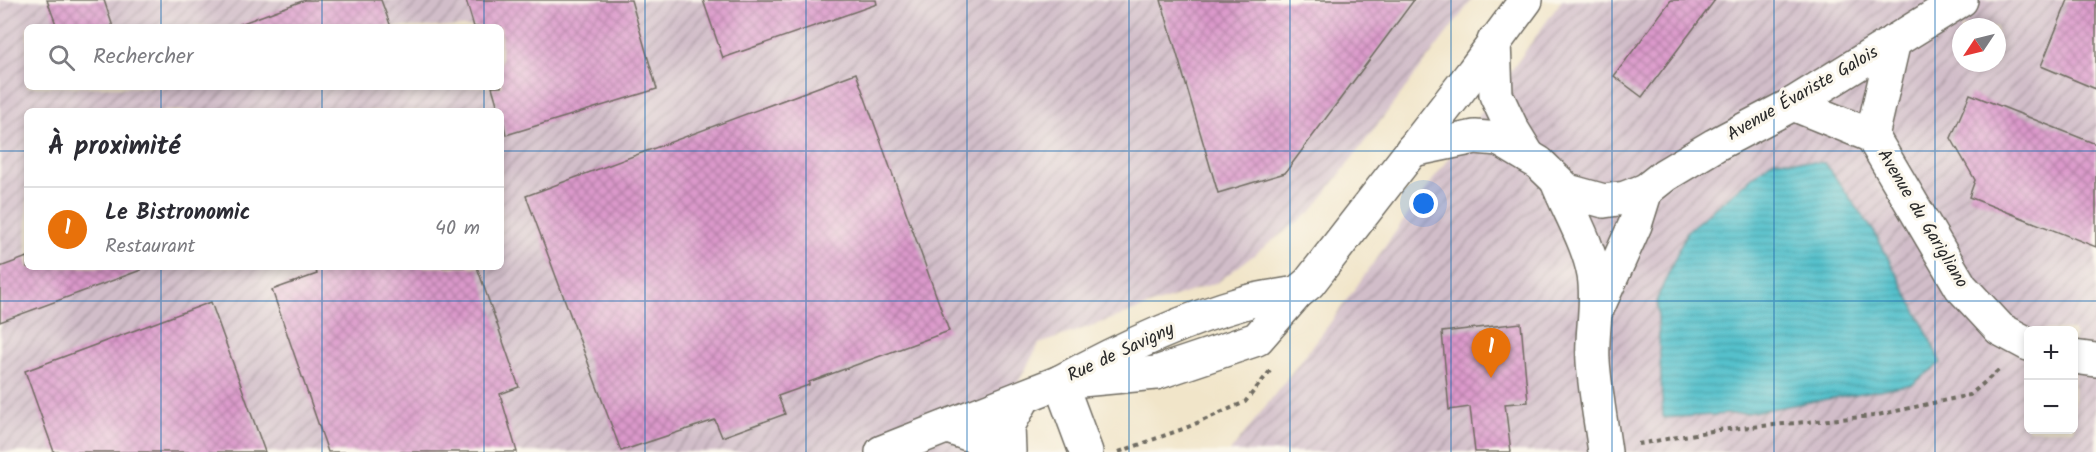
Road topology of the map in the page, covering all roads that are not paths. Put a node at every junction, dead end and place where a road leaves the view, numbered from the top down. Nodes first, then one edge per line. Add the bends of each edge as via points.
1 (1526, 0) edge
2 (1962, 0) edge
3 (1494, 41) junction
4 (1894, 41) junction
5 (1792, 104) junction
6 (1872, 136) junction
7 (1412, 150) junction
8 (1529, 158) junction
9 (1557, 181) junction
10 (1646, 190) junction
11 (1597, 308) junction
12 (2024, 342) edge
13 (2078, 358) edge
14 (2096, 360) edge
15 (1060, 382) junction
16 (1024, 397) junction
17 (948, 427) junction
18 (1605, 451) edge
19 (882, 452) edge
20 (999, 452) edge
21 (1009, 452) edge
22 (1086, 452) edge

1 - 3 main road, Rue de Savigny
2 - 4 main road, Avenue Évariste Galois
3 - 7 main road, Rue de Savigny
3 - 8 main road via 1496,95
4 - 5 main road, Avenue Évariste Galois
4 - 6 main road, Avenue du Garigliano
5 - 6 main road, Avenue du Garigliano
5 - 10 main road, Avenue Évariste Galois via 1705,151
6 - 12 main road, Avenue du Garigliano via 1961,287 2000,329
7 - 8 main road, Avenue Évariste Galois via 1475,137 1499,139
7 - 15 main road, Rue de Savigny via 1309,283 1297,293 1243,303 1176,327
8 - 9 main road, Avenue Évariste Galois
9 - 10 main road, Avenue Évariste Galois via 1568,191 1604,201
9 - 11 main road, Avenue Évariste Galois via 1594,274
10 - 11 main road, Avenue Évariste Galois via 1635,225
11 - 18 main road, Avenue Évariste Galois via 1593,361
13 - 14 main road
15 - 16 main road, Rue de Savigny
15 - 22 main road
16 - 17 main road, Rue de Savigny
16 - 21 main road via 1008,426
17 - 19 main road, Rue de Savigny
17 - 20 main road via 993,443

